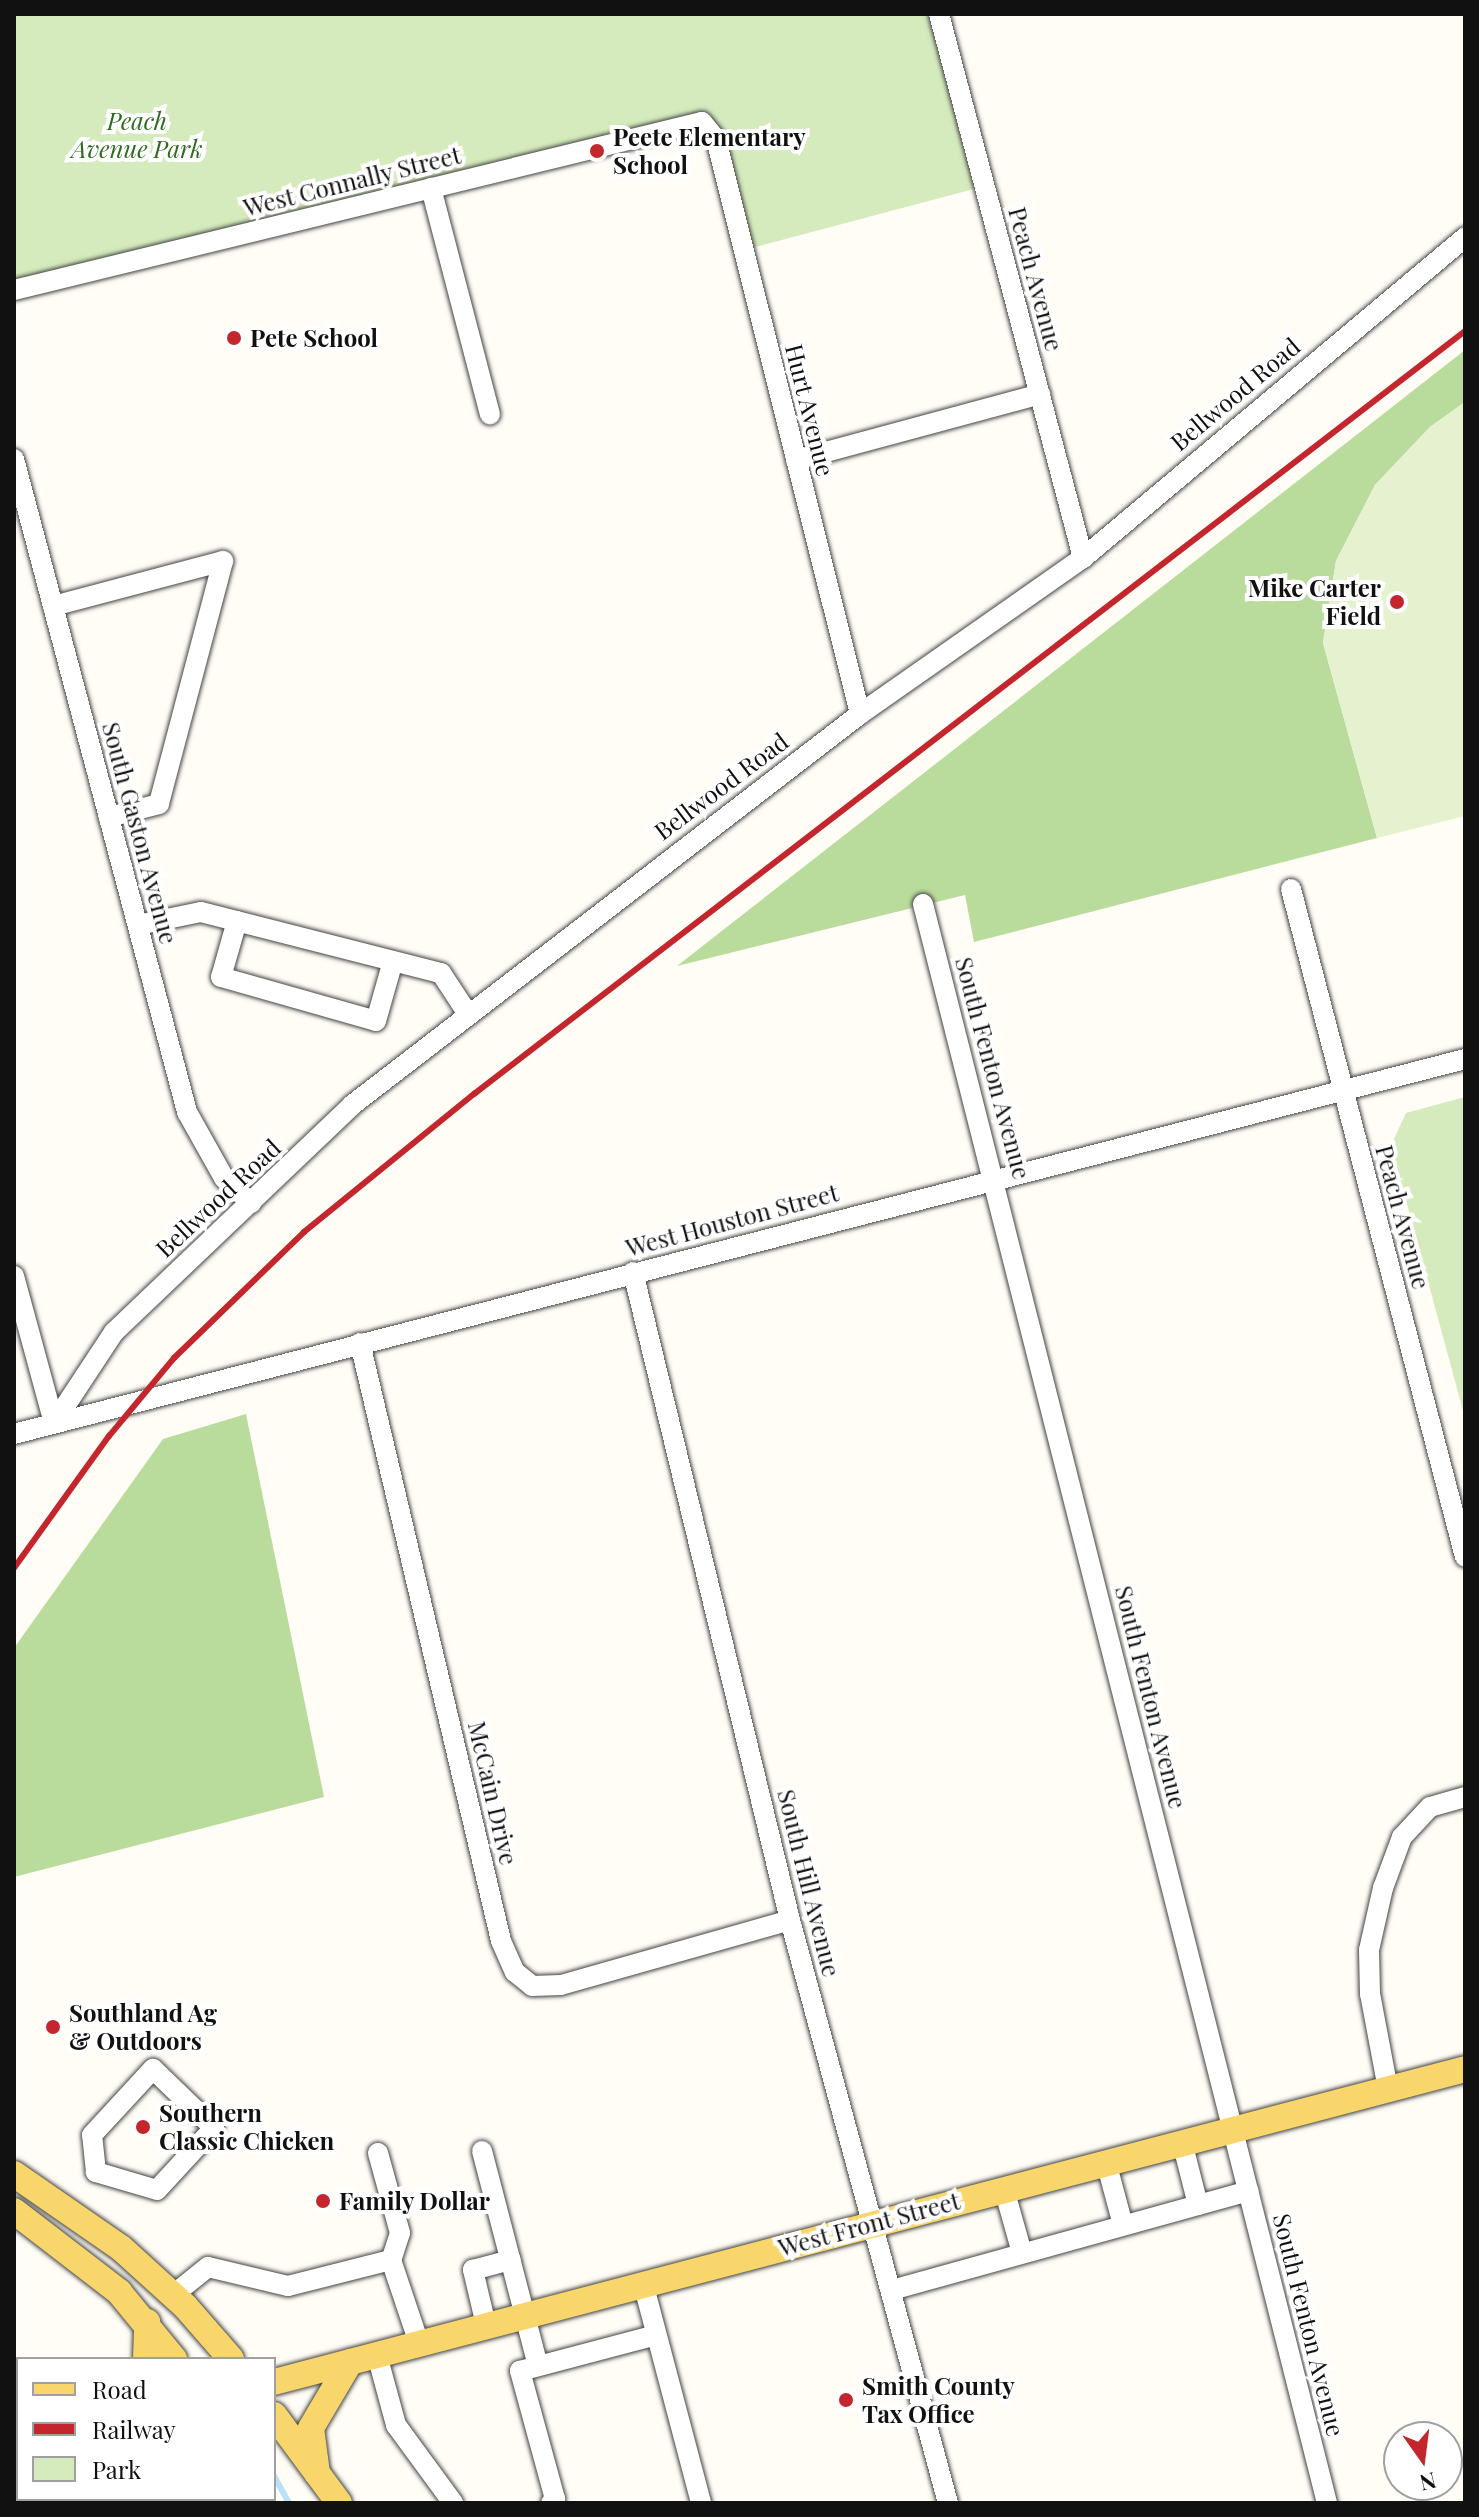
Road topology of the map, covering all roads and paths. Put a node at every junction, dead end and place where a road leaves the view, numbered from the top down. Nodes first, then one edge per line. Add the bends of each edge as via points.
1 (939, 14) edge
2 (702, 122) joint
3 (431, 188) junction
4 (1465, 237) edge
5 (14, 290) edge
6 (1040, 394) junction
7 (490, 414) dead end
8 (14, 459) edge
9 (796, 460) junction
10 (1083, 558) junction
11 (53, 606) junction
12 (860, 714) junction
13 (109, 817) junction
14 (1291, 889) dead end
15 (923, 904) dead end
16 (237, 921) junction
17 (138, 925) junction
18 (393, 961) junction
19 (468, 1014) junction
20 (1465, 1059) edge
21 (1343, 1091) junction
22 (995, 1178) junction
23 (251, 1203) junction
24 (633, 1272) junction
25 (14, 1276) edge
26 (360, 1343) junction
27 (54, 1423) junction
28 (14, 1434) edge
29 (1465, 1557) edge
30 (1465, 1797) edge
31 (790, 1920) junction
32 (1465, 2069) edge
33 (1388, 2089) junction
34 (1232, 2128) junction
35 (1182, 2142) junction
36 (482, 2151) dead end
37 (378, 2153) dead end
38 (1106, 2162) junction
39 (96, 2172) joint
40 (14, 2174) edge
41 (1004, 2189) junction
42 (1248, 2191) junction
43 (1198, 2205) junction
44 (14, 2211) edge
45 (875, 2223) junction
46 (1123, 2225) junction
47 (1022, 2253) junction
48 (391, 2260) junction
49 (511, 2260) junction
50 (643, 2283) junction
51 (892, 2290) junction
52 (173, 2295) junction
53 (525, 2315) junction
54 (147, 2322) junction
55 (486, 2325) junction
56 (656, 2335) junction
57 (419, 2343) junction
58 (377, 2355) junction
59 (146, 2357) edge
60 (173, 2357) edge
61 (229, 2357) edge
62 (350, 2362) junction
63 (538, 2366) junction
64 (276, 2381) edge
65 (276, 2418) edge
66 (317, 2473) junction
67 (339, 2503) edge
68 (453, 2503) edge
69 (551, 2503) edge
70 (701, 2503) edge
71 (948, 2503) edge
72 (1327, 2503) edge

1 - 6 street, Peach Avenue
2 - 3 street, West Connally Street
2 - 9 street, Hurt Avenue via 716,139
3 - 5 street, West Connally Street
3 - 7 street
4 - 10 street, Bellwood Road
6 - 9 street
6 - 10 street, Peach Avenue
8 - 11 street, South Gaston Avenue
9 - 12 street, Hurt Avenue
10 - 12 street, Bellwood Road
11 - 13 street, South Gaston Avenue
11 - 13 street via 223,561 159,804
12 - 19 street, Bellwood Road
13 - 17 street, South Gaston Avenue
14 - 21 street, Peach Avenue
15 - 22 street, South Fenton Avenue
16 - 17 street via 201,912
16 - 18 street
16 - 18 street via 221,977 376,1021
17 - 23 street, South Gaston Avenue via 187,1112 224,1178
18 - 19 street via 441,973
19 - 23 street, Bellwood Road via 352,1105
20 - 21 street, West Houston Street
21 - 22 street, West Houston Street
21 - 29 street, Peach Avenue
22 - 24 street, West Houston Street
22 - 34 street, South Fenton Avenue
23 - 27 street, Bellwood Road via 114,1332
24 - 26 street, West Houston Street
24 - 31 street, South Hill Avenue
25 - 27 street
26 - 27 street, West Houston Street
26 - 31 street, McCain Drive via 501,1941 515,1972 532,1986 561,1985
27 - 28 street, West Houston Street
30 - 33 street via 1430,1807 1402,1837 1383,1888 1369,1950 1372,2006
31 - 45 street, South Hill Avenue
32 - 33 main road, West Front Street
33 - 34 main road, West Front Street
34 - 35 main road, West Front Street
34 - 42 street, South Fenton Avenue
35 - 38 main road, West Front Street
35 - 43 street
36 - 49 street
37 - 48 street via 400,2233
38 - 41 main road, West Front Street
38 - 46 street
39 - 39 street via 157,2190 214,2128 153,2069 92,2135
40 - 52 main road via 86,2221
41 - 45 main road, West Front Street
41 - 47 street
42 - 43 street
42 - 72 street, South Fenton Avenue
43 - 46 street
44 - 54 main road via 86,2262
45 - 50 main road, West Front Street
45 - 51 street, South Hill Avenue
46 - 47 street
47 - 51 street
48 - 52 street via 288,2286 208,2267
48 - 57 street
49 - 53 street
49 - 55 street via 473,2270
50 - 53 main road, West Front Street
50 - 56 street
51 - 71 street, South Hill Avenue
52 - 61 main road
53 - 55 main road, West Front Street
53 - 63 street
54 - 59 main road
54 - 60 main road
55 - 57 main road, West Front Street
56 - 63 street
56 - 70 street
57 - 58 main road, West Front Street
58 - 62 main road, West Front Street
58 - 68 street via 396,2425
62 - 64 main road, West Front Street
62 - 66 main road via 311,2428
63 - 69 street via 520,2371 555,2499
65 - 66 main road
66 - 67 main road

